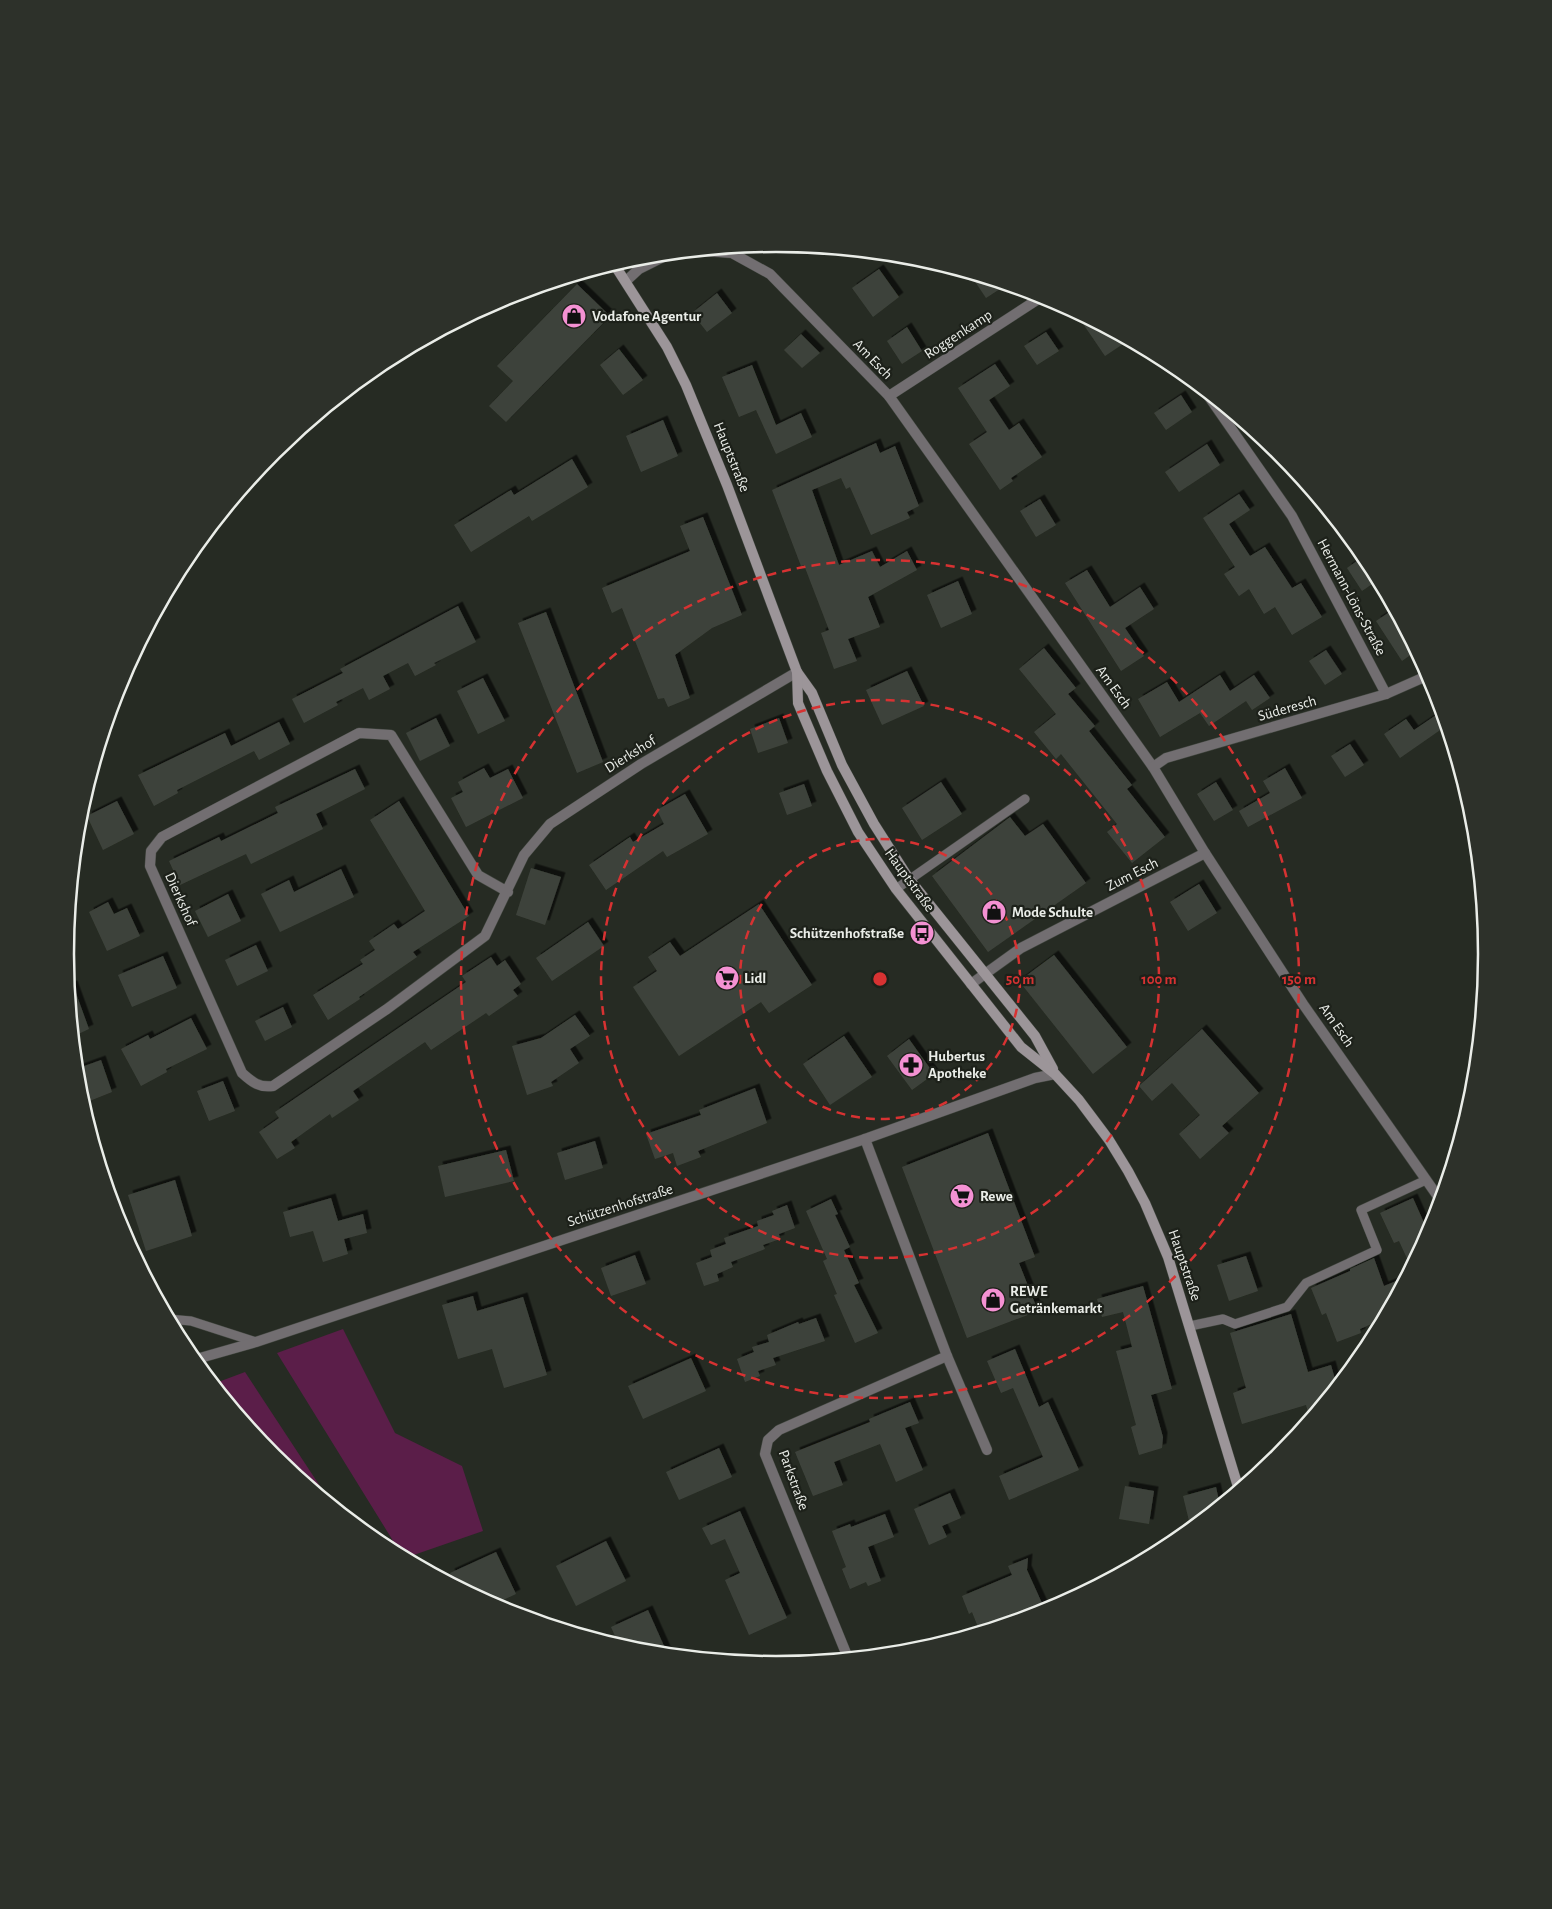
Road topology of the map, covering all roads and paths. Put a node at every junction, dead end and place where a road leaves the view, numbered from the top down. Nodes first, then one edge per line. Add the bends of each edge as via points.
1 (734, 254) edge
2 (648, 264) edge
3 (619, 271) edge
4 (626, 281) junction
5 (1034, 302) edge
6 (889, 396) junction
7 (1217, 408) edge
8 (797, 672) junction
9 (1422, 678) edge
10 (1386, 694) junction
11 (1153, 767) junction
12 (1025, 799) dead end
13 (1205, 853) junction
14 (909, 879) junction
15 (896, 889) junction
16 (508, 892) junction
17 (985, 974) junction
18 (971, 984) junction
19 (1055, 1074) junction
20 (865, 1139) junction
21 (1426, 1180) junction
22 (1436, 1194) edge
23 (176, 1320) edge
24 (1190, 1326) junction
25 (256, 1342) junction
26 (947, 1356) junction
27 (201, 1358) edge
28 (987, 1450) dead end
29 (1237, 1484) edge
30 (846, 1653) edge

1 - 6 street, Am Esch via 770,274
2 - 4 street
3 - 4 main road, Hauptstraße
4 - 8 main road, Hauptstraße via 686,385
5 - 6 street, Roggenkamp
6 - 11 street, Am Esch
7 - 10 street, Hermann-Löns-Straße via 1292,516
8 - 14 main road, Hauptstraße via 812,693 842,765
8 - 15 main road, Hauptstraße via 798,702 827,771 858,832
8 - 16 street, Dierkshof via 641,764 550,824 524,855
9 - 10 street, Süderesch
10 - 11 street, Süderesch via 1166,758
11 - 13 street, Am Esch
12 - 14 lane
13 - 17 street, Zum Esch via 1021,948
13 - 21 street, Am Esch via 1303,1004
14 - 15 lane
14 - 17 main road, Hauptstraße
15 - 18 main road, Hauptstraße
16 - 16 street, Dierkshof via 485,936 280,1083 263,1087 252,1083 242,1073 150,866 151,851 162,837 359,734 391,735 478,875
17 - 18 street, Zum Esch
17 - 19 main road, Hauptstraße via 1035,1036
18 - 19 main road, Hauptstraße via 1021,1047
19 - 20 street, Schützenhofstraße
19 - 24 main road, Hauptstraße via 1109,1140 1137,1187 1168,1257
20 - 25 street, Schützenhofstraße
20 - 26 street
21 - 22 street, Am Esch
21 - 24 lane via 1361,1210 1377,1250 1306,1284 1287,1307 1235,1324 1223,1319
23 - 25 lane via 191,1321
24 - 29 main road, Hauptstraße
25 - 27 street, Schützenhofstraße
26 - 28 street
26 - 30 street, Parkstraße via 779,1430 768,1440 765,1454

